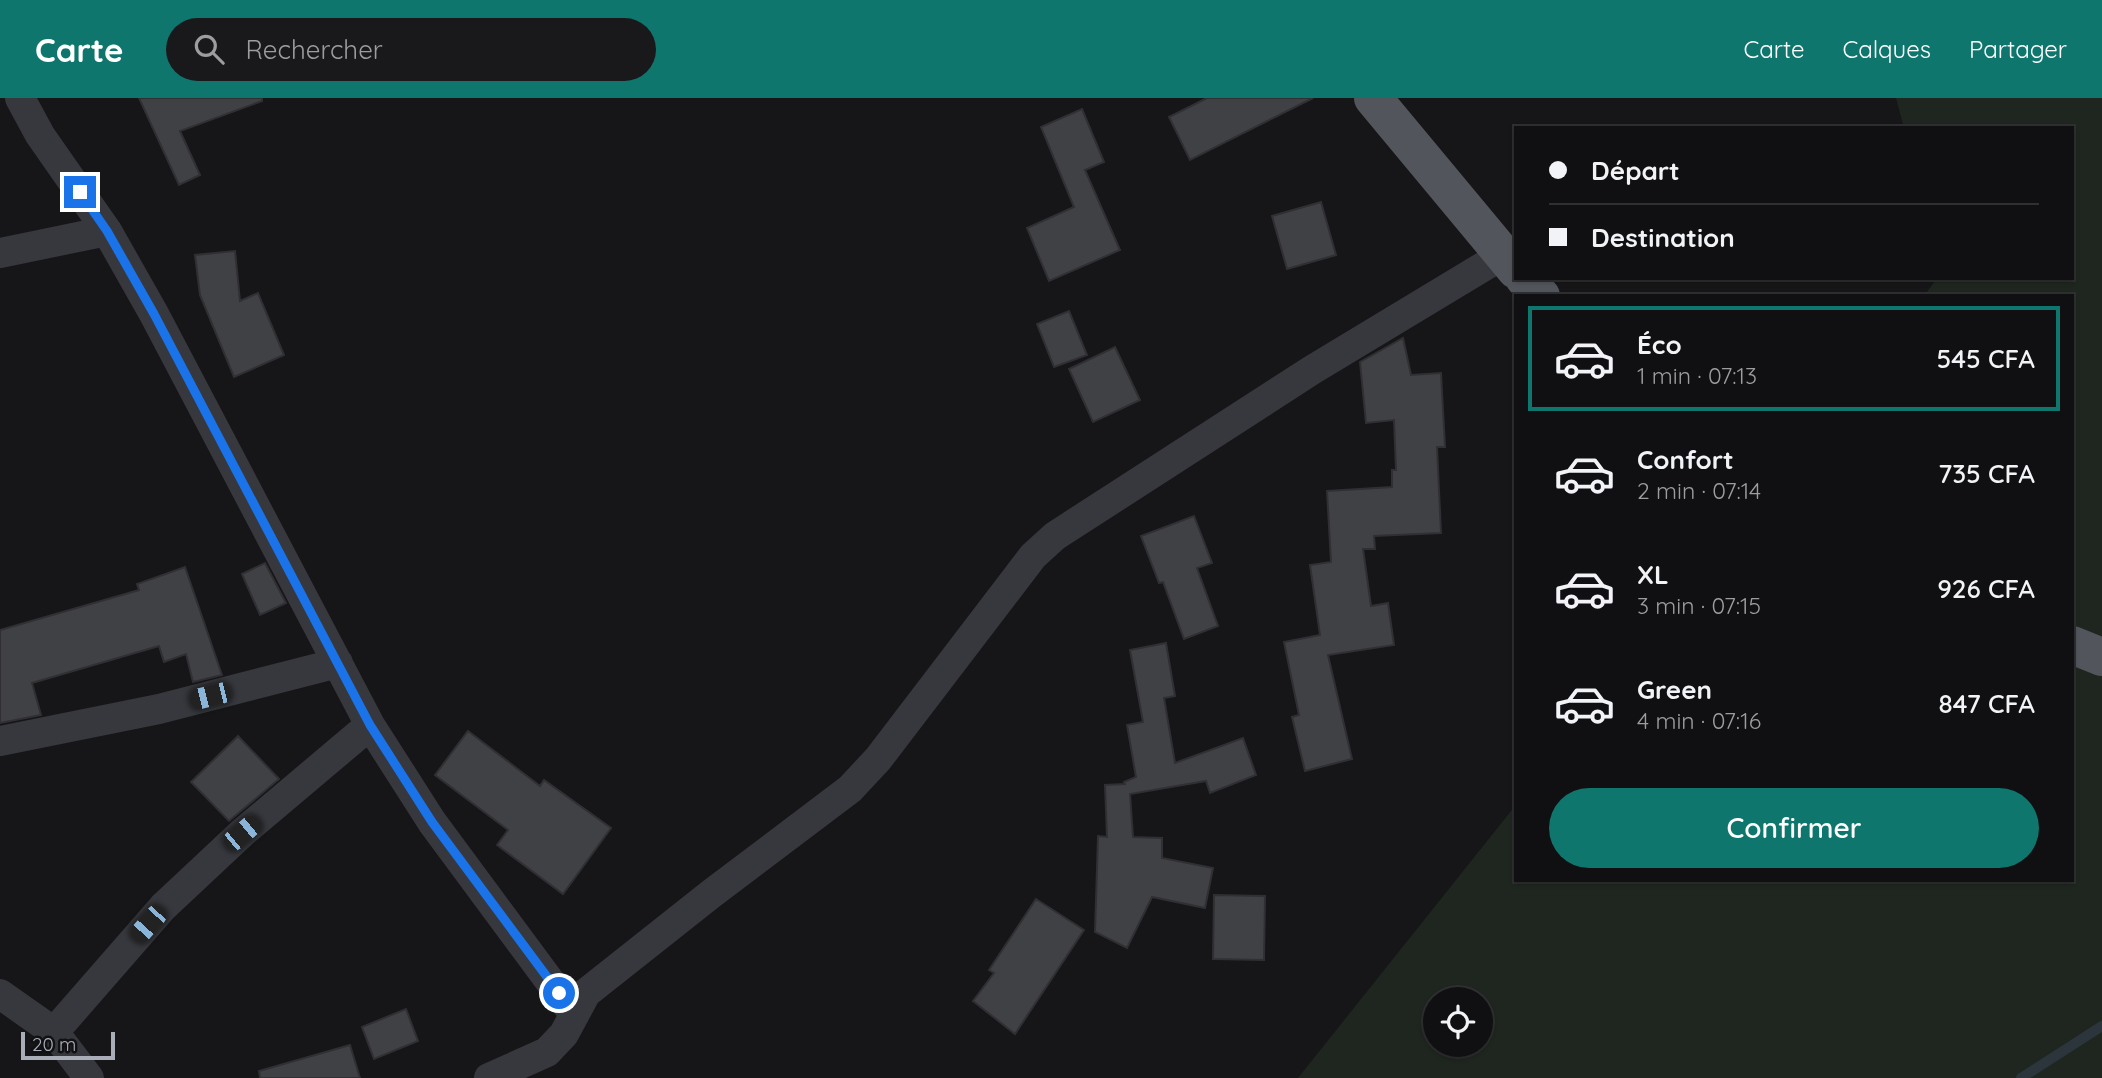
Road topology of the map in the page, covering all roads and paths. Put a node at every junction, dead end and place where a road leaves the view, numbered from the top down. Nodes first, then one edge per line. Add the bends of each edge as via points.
1 (20, 98) edge
2 (1373, 98) edge
3 (107, 231) junction
4 (0, 253) edge
5 (1513, 268) edge
6 (1525, 280) edge
7 (1539, 294) edge
8 (2074, 646) edge
9 (2102, 657) edge
10 (338, 663) junction
11 (370, 725) junction
12 (0, 741) edge
13 (0, 993) edge
14 (573, 1014) junction
15 (54, 1032) junction
16 (89, 1078) edge
17 (489, 1078) edge

1 - 3 street via 40,135
2 - 5 main road
3 - 4 street
3 - 10 street
5 - 14 street via 1312,370 1055,536 1025,566 878,759 850,789 586,993
6 - 7 main road
8 - 9 main road
10 - 11 street
10 - 12 street via 159,709
11 - 14 street via 432,822
11 - 15 street via 163,907
13 - 15 street
14 - 17 street via 564,1034 547,1052
15 - 16 street

